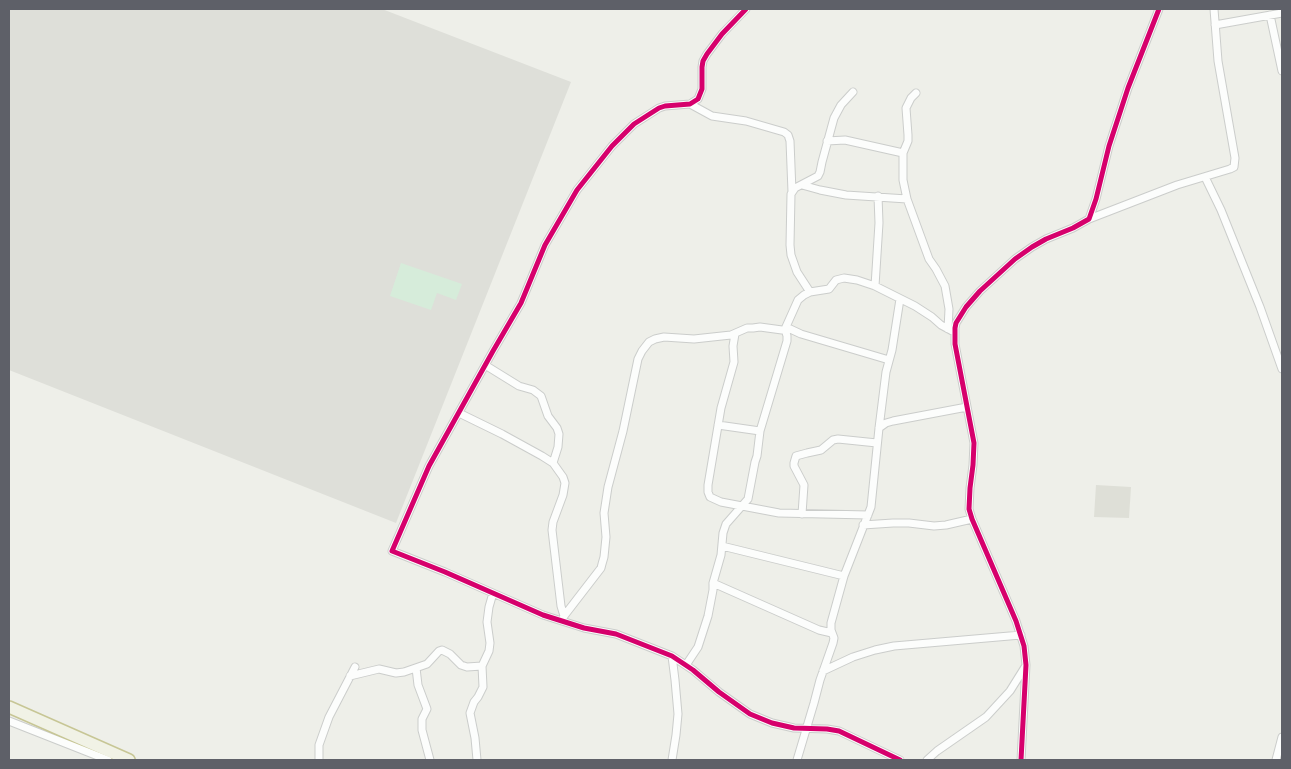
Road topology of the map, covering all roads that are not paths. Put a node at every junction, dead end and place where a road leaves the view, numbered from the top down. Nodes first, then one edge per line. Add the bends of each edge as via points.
1 (746, 9) edge
2 (1159, 9) edge
3 (1214, 9) edge
4 (1282, 13) edge
5 (1270, 15) junction
6 (1216, 25) junction
7 (1282, 71) edge
8 (853, 92) dead end
9 (916, 93) dead end
10 (690, 104) junction
11 (827, 141) junction
12 (903, 153) junction
13 (1205, 177) junction
14 (802, 185) junction
15 (792, 192) junction
16 (878, 196) junction
17 (907, 199) junction
18 (1089, 219) junction
19 (875, 286) junction
20 (810, 292) junction
21 (900, 299) junction
22 (785, 328) junction
23 (951, 331) junction
24 (736, 334) junction
25 (889, 360) junction
26 (485, 365) junction
27 (1282, 369) edge
28 (968, 407) junction
29 (459, 413) junction
30 (718, 425) junction
31 (879, 428) junction
32 (760, 431) junction
33 (877, 443) junction
34 (553, 463) junction
35 (742, 506) junction
36 (802, 514) junction
37 (868, 516) junction
38 (972, 519) junction
39 (863, 525) junction
40 (722, 546) junction
41 (844, 576) junction
42 (713, 583) junction
43 (493, 593) junction
44 (563, 619) junction
45 (832, 634) junction
46 (1021, 634) junction
47 (672, 656) junction
48 (686, 665) junction
49 (1026, 665) junction
50 (482, 666) junction
51 (355, 668) dead end
52 (416, 668) junction
53 (823, 671) junction
54 (350, 676) junction
55 (9, 707) edge
56 (9, 721) edge
57 (806, 728) junction
58 (1282, 737) edge
59 (108, 760) edge
60 (129, 760) edge
61 (319, 760) edge
62 (430, 760) edge
63 (477, 760) edge
64 (672, 760) edge
65 (797, 760) edge
66 (900, 760) edge
67 (927, 760) edge
68 (1021, 760) edge
69 (1276, 760) edge

1 - 10 street via 706,54 700,94
2 - 18 street via 1122,104
3 - 6 street
4 - 5 street
5 - 6 street
5 - 7 street
6 - 13 street via 1218,61 1235,164 1230,169
8 - 11 street via 834,118
9 - 12 street via 906,108 908,141
10 - 15 street via 712,116 746,121 788,135
10 - 26 street via 664,106 646,116 612,146 595,167 553,230 521,303
11 - 12 street via 845,140
11 - 14 street via 818,176
12 - 17 street
13 - 18 street
13 - 27 street via 1260,307
14 - 15 street
14 - 16 street via 846,195
15 - 20 street via 791,255
16 - 17 street
16 - 19 street
17 - 23 street via 930,259 945,286
18 - 23 street via 1046,238 1015,259 980,290
19 - 20 street via 844,278 836,280 829,289
19 - 21 street
20 - 22 street via 798,300
21 - 23 street
21 - 25 street
22 - 24 street via 747,328
22 - 25 street
22 - 32 street via 787,342
23 - 28 street
24 - 30 street via 734,362
24 - 44 street via 694,339 664,337 649,342 642,351 633,376 607,494 604,557 600,568
25 - 31 street
26 - 29 street
26 - 34 street via 541,396 559,434
28 - 31 street via 893,421
28 - 38 street via 974,448 969,499
29 - 34 street
29 - 43 street via 430,466 392,551
30 - 32 street
30 - 35 street via 708,492 714,500
31 - 33 street
32 - 35 street via 748,499
33 - 36 street via 838,439 821,450 796,456 794,466 804,485
33 - 37 street
34 - 44 street via 565,483 552,530
35 - 36 street
35 - 40 street via 726,524
36 - 37 street
37 - 39 street
38 - 39 street via 934,526 909,523
38 - 46 street
39 - 41 street
40 - 41 street
40 - 42 street
41 - 45 street via 831,623
42 - 45 street
42 - 48 street via 700,641
43 - 44 street via 543,615
43 - 50 street via 487,622 489,651
44 - 47 street via 584,628 616,634
45 - 53 street via 833,643
46 - 49 street
46 - 53 street via 894,646 875,650
47 - 48 street
47 - 64 street via 678,714
48 - 57 street via 750,714 772,723
49 - 67 street via 1010,691 986,716
49 - 68 street
50 - 52 street via 461,665 442,650
50 - 63 street via 483,687 470,713
51 - 54 street
52 - 54 street via 396,673 379,669
52 - 62 street via 427,709 422,719 422,730
53 - 57 street
54 - 61 street via 321,738
55 - 60 highway
56 - 59 street
57 - 65 street
57 - 66 street via 839,731
58 - 69 street

